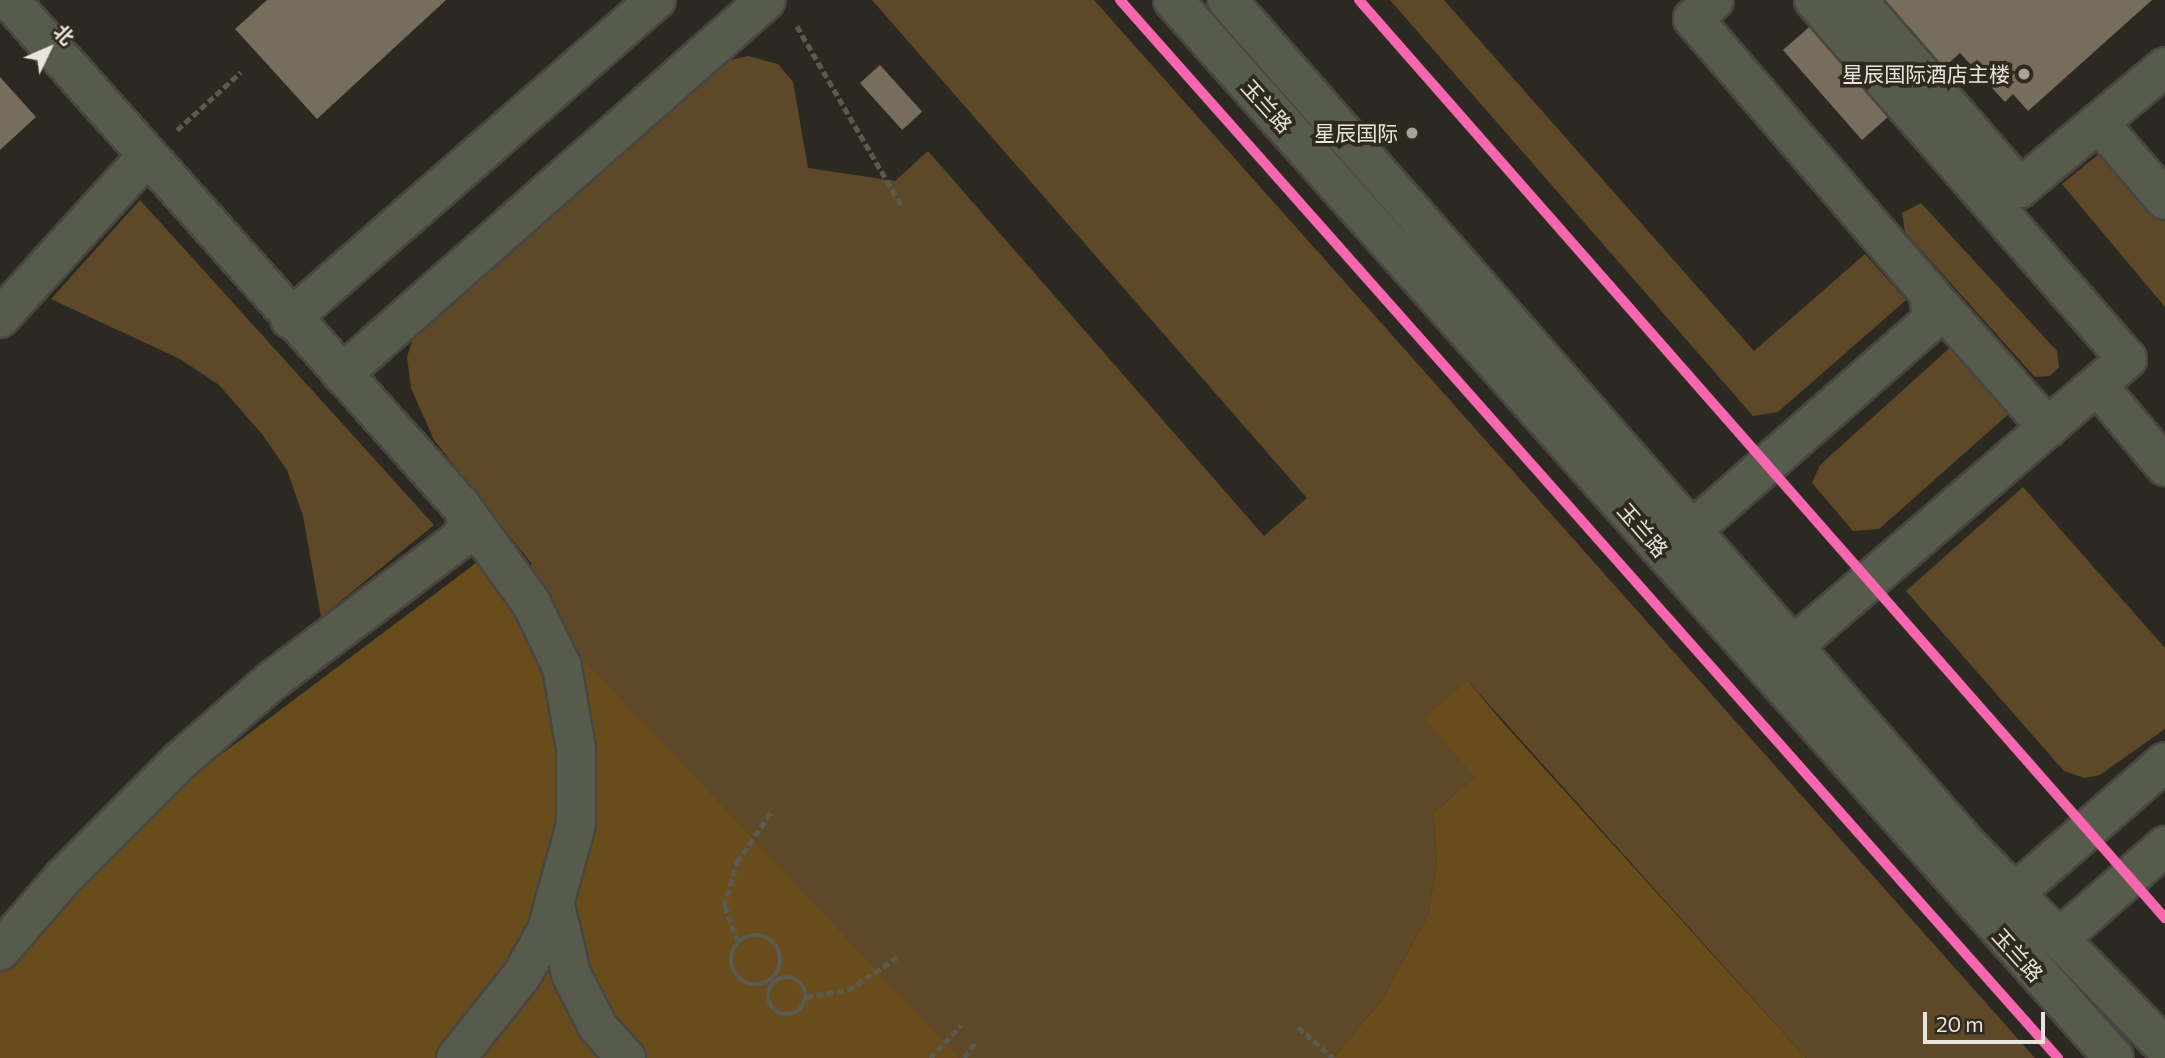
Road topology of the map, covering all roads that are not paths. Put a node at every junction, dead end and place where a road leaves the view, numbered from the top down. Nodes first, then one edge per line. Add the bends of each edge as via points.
1 (9, 0) edge
2 (656, 0) edge
3 (1173, 0) edge
4 (1227, 0) edge
5 (1714, 0) edge
6 (1814, 0) edge
7 (1857, 0) edge
8 (780, 10) edge
9 (2165, 67) edge
10 (2099, 122) junction
11 (147, 156) junction
12 (2165, 200) edge
13 (1929, 293) junction
14 (0, 318) edge
15 (290, 318) junction
16 (342, 374) junction
17 (2097, 385) junction
18 (2048, 428) junction
19 (2165, 467) edge
20 (462, 507) junction
21 (1678, 542) junction
22 (1780, 657) junction
23 (2165, 762) edge
24 (2165, 846) edge
25 (2015, 893) junction
26 (555, 905) junction
27 (2060, 938) junction
28 (0, 951) edge
29 (2029, 968) junction
30 (2165, 1032) edge
31 (2165, 1047) edge
32 (456, 1058) edge
33 (626, 1058) edge
34 (2098, 1058) edge
35 (2115, 1058) edge

1 - 11 street
2 - 15 street
3 - 21 street, 玉兰路
4 - 21 street, 玉兰路
5 - 13 street via 1693,19
6 - 17 street via 2127,359
7 - 10 street via 2020,188
8 - 16 street
9 - 10 street
10 - 12 street
11 - 14 street
11 - 15 street
13 - 18 street
13 - 21 street via 1932,320
15 - 16 street
16 - 20 street
17 - 18 street
17 - 19 street
18 - 22 street
20 - 26 street via 531,603 562,667 576,749 576,824
20 - 28 street via 468,523 460,539 273,680 180,761 63,878
21 - 22 street, 玉兰路
22 - 25 street, 玉兰路
22 - 29 street, 玉兰路
23 - 25 street
24 - 27 street
25 - 27 street, 玉兰路
26 - 32 street via 522,975
26 - 33 street via 571,974 598,1027
27 - 30 street
27 - 31 street, 玉兰路
29 - 34 street
29 - 35 street, 玉兰路

